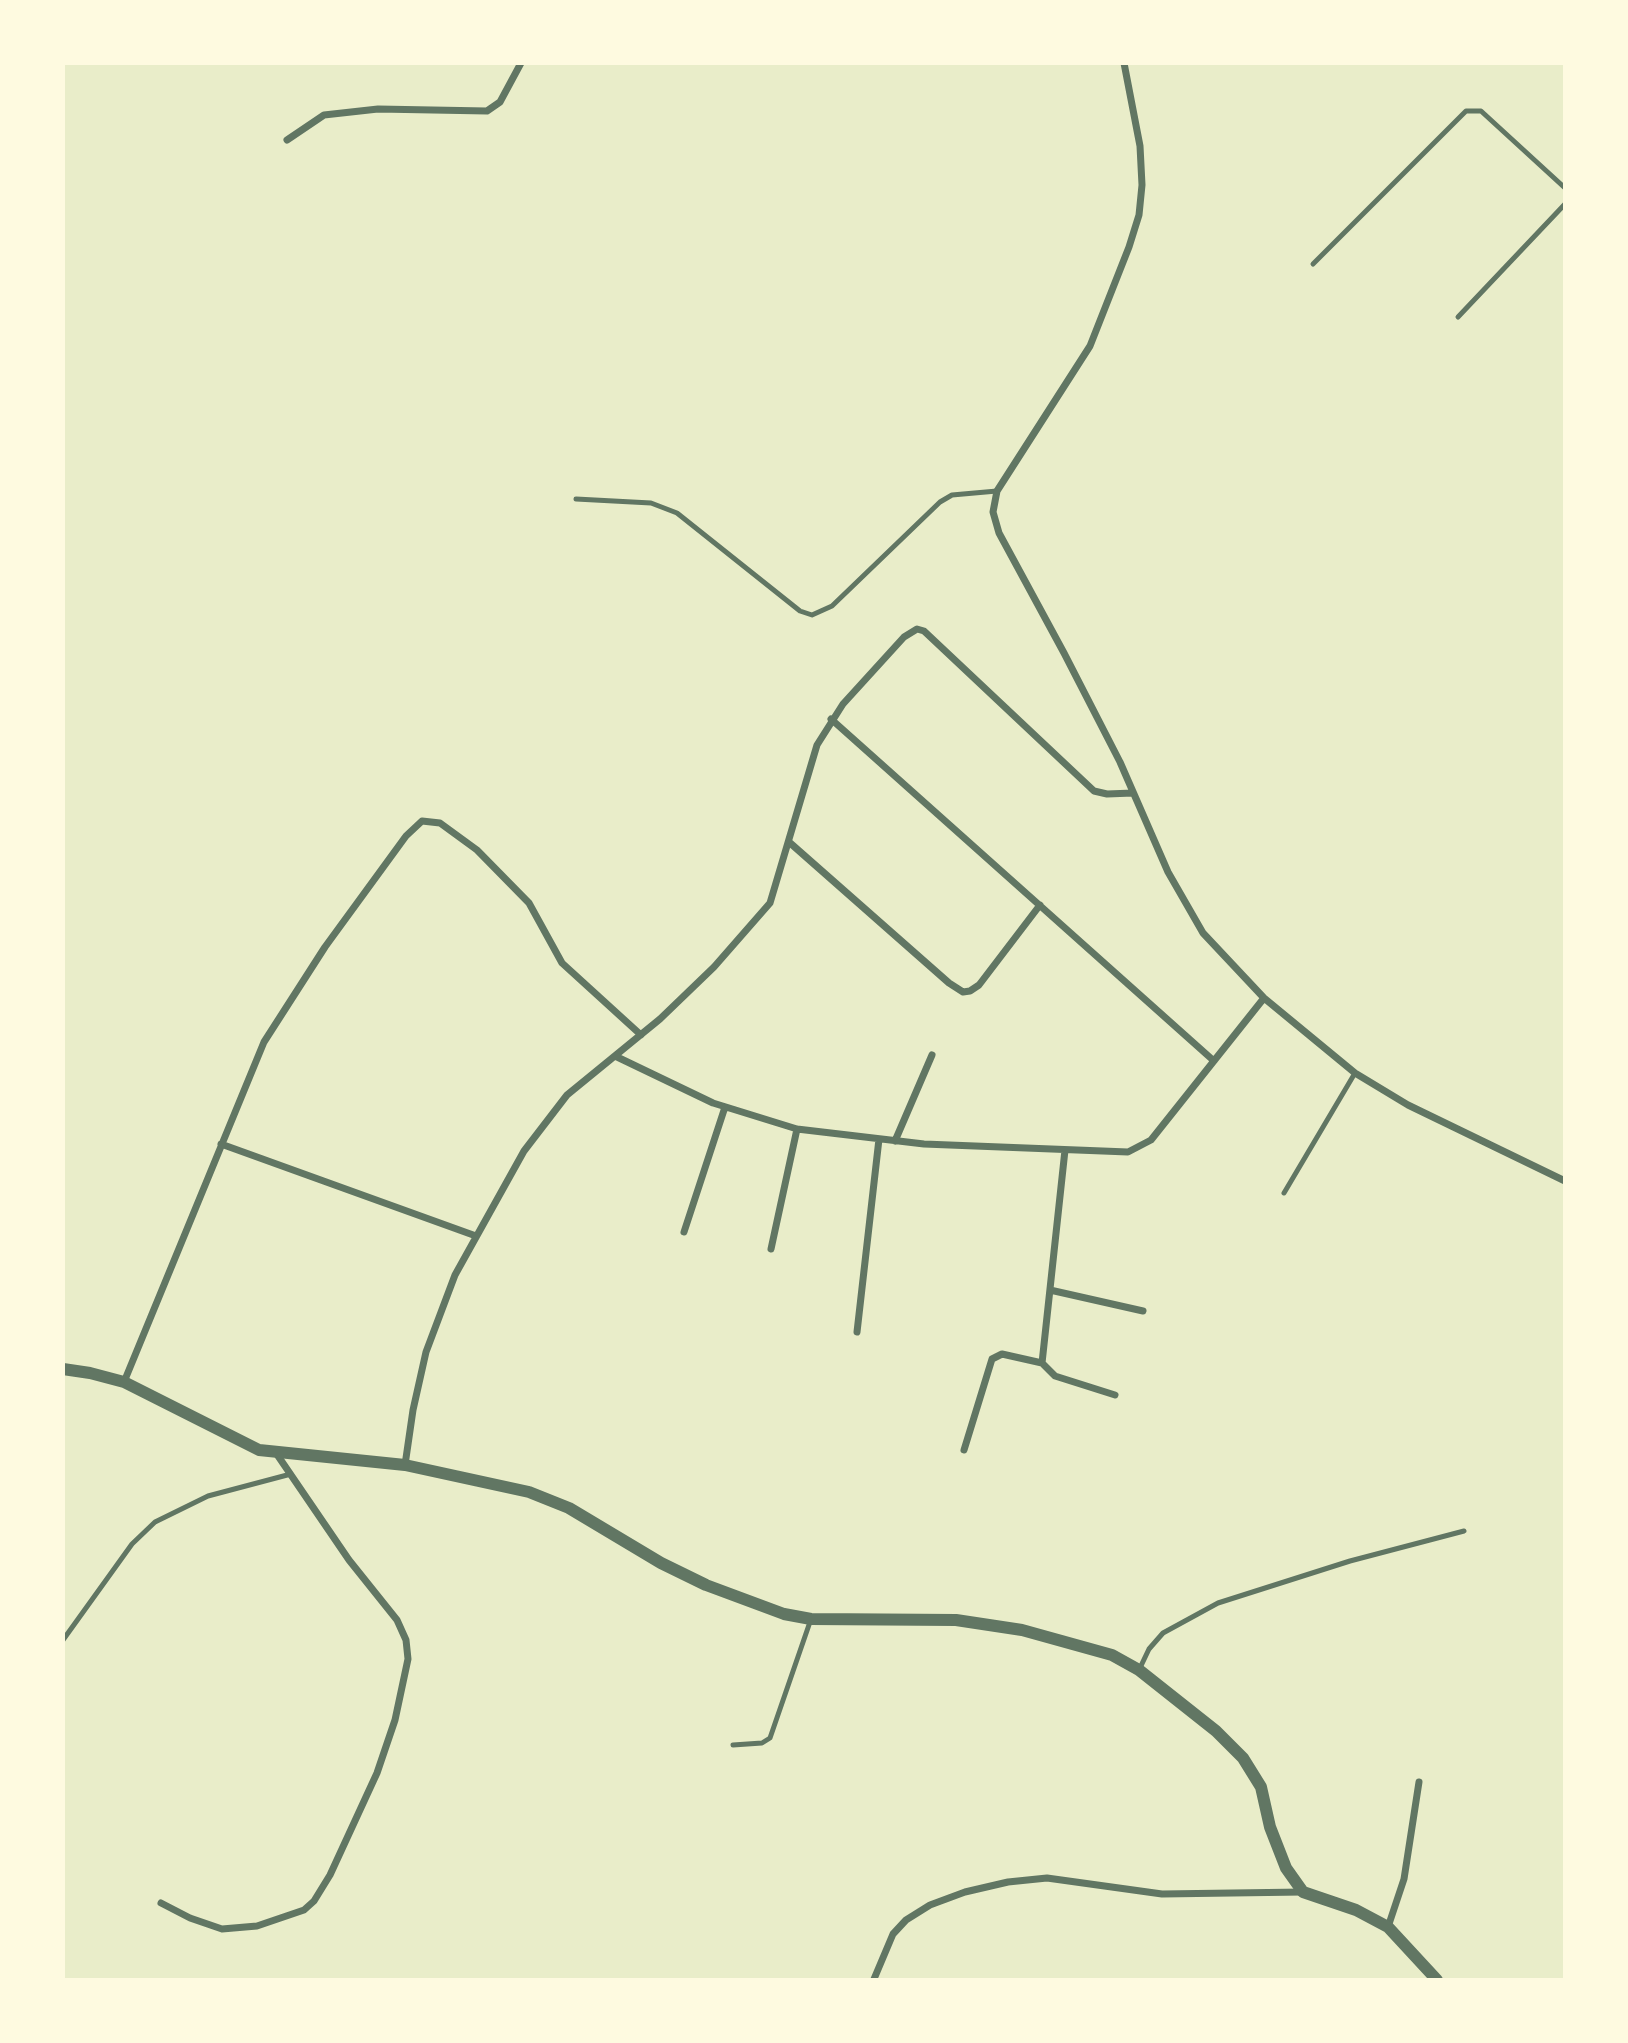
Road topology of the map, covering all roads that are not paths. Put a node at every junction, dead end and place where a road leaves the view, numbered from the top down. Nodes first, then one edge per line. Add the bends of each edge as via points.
1 (521, 63) edge
2 (1125, 63) edge
3 (287, 140) dead end
4 (1565, 188) edge
5 (1565, 204) edge
6 (1313, 264) dead end
7 (1458, 317) dead end
8 (997, 491) junction
9 (576, 499) dead end
10 (831, 719) junction
11 (1133, 793) junction
12 (789, 842) junction
13 (1040, 905) junction
14 (1264, 998) junction
15 (641, 1035) junction
16 (932, 1055) dead end
17 (615, 1056) junction
18 (1214, 1061) junction
19 (1355, 1073) junction
20 (725, 1107) junction
21 (797, 1129) junction
22 (879, 1139) junction
23 (895, 1141) junction
24 (221, 1144) junction
25 (1065, 1150) junction
26 (1565, 1181) edge
27 (1284, 1193) dead end
28 (684, 1231) dead end
29 (476, 1236) junction
30 (771, 1249) dead end
31 (1050, 1290) junction
32 (1143, 1311) dead end
33 (858, 1332) dead end
34 (1042, 1363) junction
35 (63, 1369) edge
36 (124, 1382) junction
37 (1115, 1395) dead end
38 (964, 1450) dead end
39 (276, 1453) junction
40 (405, 1465) junction
41 (291, 1474) junction
42 (1464, 1531) dead end
43 (811, 1619) junction
44 (63, 1640) edge
45 (1139, 1670) junction
46 (733, 1745) dead end
47 (1419, 1782) dead end
48 (1303, 1892) junction
49 (161, 1903) dead end
50 (1388, 1927) junction
51 (874, 1979) edge
52 (1437, 1980) edge

1 - 3 street via 500,102 487,111 378,109 324,115
2 - 8 street via 1140,146 1139,215 1090,346
4 - 6 lane via 1481,111 1466,111
5 - 7 lane
8 - 9 lane via 952,495 940,502 832,606 812,615 800,611 677,513 651,503
8 - 11 street via 993,512 999,533 1065,653
10 - 11 street via 904,637 917,629 934,640 1081,782 1107,794
10 - 12 street via 817,745
10 - 13 street
11 - 14 street via 1190,914
12 - 13 street via 963,992 979,985
12 - 15 street via 770,903 755,923
13 - 18 street
14 - 18 street
14 - 19 street
15 - 17 street
15 - 24 street via 562,963 529,903 477,850 440,823 422,821 406,836 285,1007 264,1042
16 - 23 street
17 - 20 street
17 - 29 street via 550,1114
18 - 25 street via 1142,1147 1128,1152
19 - 26 street via 1408,1105
19 - 27 lane
20 - 21 street
20 - 28 street
21 - 22 street
21 - 30 street
22 - 23 street
22 - 33 street
23 - 25 street
24 - 29 street
24 - 36 street
25 - 31 street
29 - 40 street via 455,1275 426,1352
31 - 32 street
31 - 34 street
34 - 37 street via 1055,1376
34 - 38 street via 1002,1354 992,1359
35 - 36 street
36 - 39 street via 259,1450
39 - 40 street
39 - 41 street
40 - 43 street via 529,1492 569,1508 706,1585 745,1602
41 - 44 lane via 208,1496 155,1522 132,1544
41 - 49 street via 349,1560 397,1620 406,1640 408,1659 396,1720 330,1875 304,1910 257,1926 222,1929
42 - 45 lane via 1350,1560 1218,1602 1163,1633
43 - 45 street via 956,1620 1022,1630 1112,1655
43 - 46 lane via 770,1738
45 - 48 street via 1243,1758 1261,1787 1286,1868
47 - 50 street via 1404,1879
48 - 50 street via 1356,1910
48 - 51 street via 1162,1894 1047,1878 1008,1882 930,1905 906,1920 893,1934
50 - 52 street

